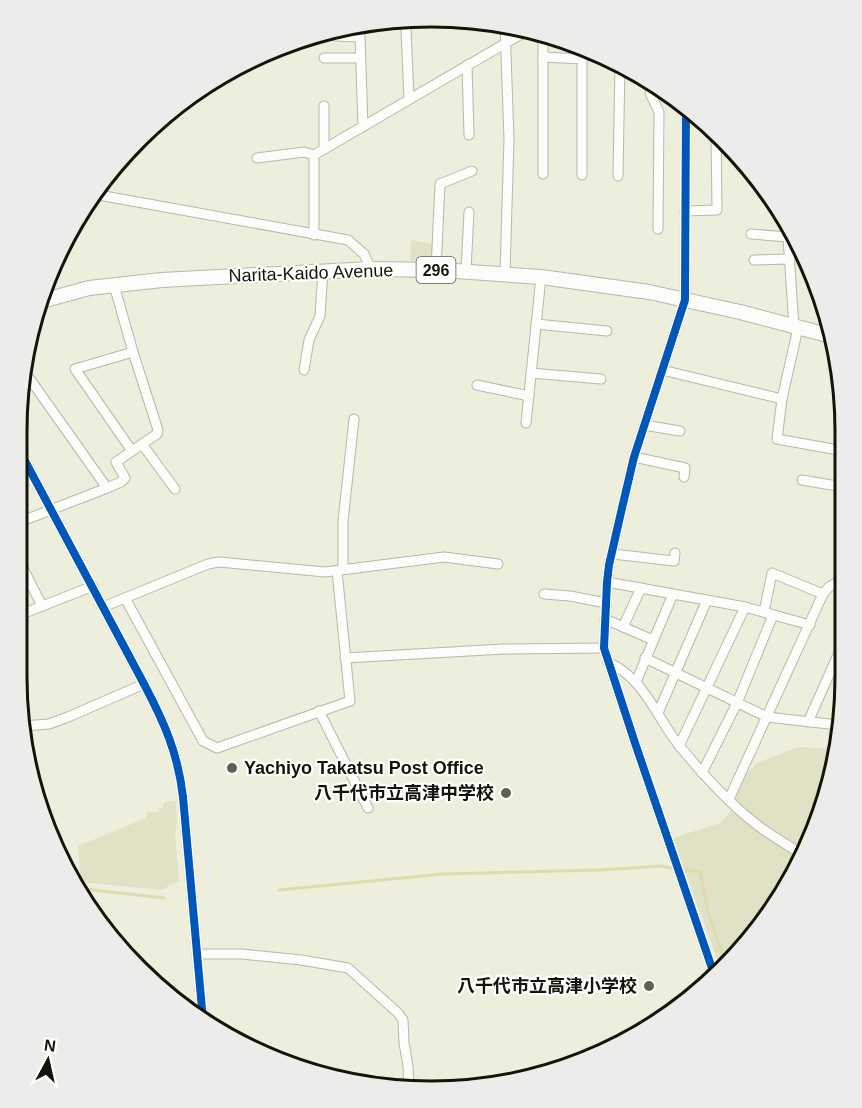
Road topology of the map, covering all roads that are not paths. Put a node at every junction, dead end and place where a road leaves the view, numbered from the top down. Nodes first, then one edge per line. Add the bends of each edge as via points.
1 (407, 28) edge
2 (506, 34) edge
3 (346, 36) edge
4 (516, 36) edge
5 (506, 42) junction
6 (543, 43) edge
7 (543, 57) junction
8 (324, 58) dead end
9 (360, 58) junction
10 (467, 65) junction
11 (620, 74) edge
12 (650, 92) edge
13 (409, 99) junction
14 (324, 106) dead end
15 (686, 118) edge
16 (363, 127) junction
17 (469, 135) dead end
18 (716, 144) edge
19 (324, 149) junction
20 (314, 155) junction
21 (257, 158) dead end
22 (472, 171) dead end
23 (543, 174) dead end
24 (582, 175) dead end
25 (618, 176) dead end
26 (103, 196) edge
27 (685, 211) junction
28 (469, 212) dead end
29 (658, 229) dead end
30 (751, 234) dead end
31 (314, 235) junction
32 (785, 237) edge
33 (789, 244) edge
34 (790, 259) junction
35 (754, 260) dead end
36 (371, 269) junction
37 (436, 270) junction
38 (323, 271) junction
39 (466, 271) junction
40 (506, 273) junction
41 (541, 277) junction
42 (114, 285) junction
43 (49, 298) edge
44 (685, 300) junction
45 (536, 324) junction
46 (796, 328) junction
47 (607, 331) dead end
48 (823, 334) edge
49 (133, 352) junction
50 (304, 370) dead end
51 (662, 370) junction
52 (531, 373) junction
53 (30, 379) edge
54 (601, 379) dead end
55 (477, 385) dead end
56 (529, 396) junction
57 (782, 399) junction
58 (354, 419) dead end
59 (526, 423) dead end
60 (644, 425) junction
61 (680, 431) dead end
62 (142, 444) junction
63 (835, 449) edge
64 (132, 451) junction
65 (634, 457) junction
66 (27, 464) edge
67 (684, 477) dead end
68 (802, 480) dead end
69 (835, 486) edge
70 (107, 488) junction
71 (175, 489) dead end
72 (52, 510) junction
73 (27, 519) edge
74 (675, 553) dead end
75 (613, 554) junction
76 (498, 564) dead end
77 (340, 570) junction
78 (27, 580) edge
79 (607, 582) junction
80 (835, 584) edge
81 (93, 586) junction
82 (641, 588) junction
83 (543, 594) dead end
84 (673, 594) junction
85 (824, 594) junction
86 (125, 598) junction
87 (707, 600) junction
88 (606, 603) junction
89 (42, 606) junction
90 (104, 607) junction
91 (745, 607) junction
92 (27, 612) edge
93 (769, 613) junction
94 (605, 619) junction
95 (810, 625) junction
96 (623, 627) junction
97 (653, 640) junction
98 (604, 648) junction
99 (345, 658) junction
100 (645, 658) junction
101 (835, 661) edge
102 (608, 662) junction
103 (676, 673) junction
104 (636, 682) junction
105 (144, 684) junction
106 (706, 688) junction
107 (737, 704) junction
108 (319, 711) junction
109 (658, 713) junction
110 (767, 717) junction
111 (808, 722) junction
112 (832, 724) edge
113 (30, 725) edge
114 (679, 746) junction
115 (702, 772) junction
116 (729, 799) junction
117 (368, 808) dead end
118 (796, 850) edge
119 (197, 954) junction
120 (712, 968) edge
121 (202, 1010) edge
122 (409, 1080) edge

1 - 13 street
2 - 5 street
3 - 9 street via 360,37
4 - 5 street
5 - 10 street
5 - 40 street
6 - 7 street
7 - 23 street
7 - 24 street via 582,59
8 - 9 street
9 - 16 street
10 - 13 street
10 - 17 street
11 - 25 street
12 - 29 street via 659,112
13 - 16 street
14 - 19 street
15 - 27 street
16 - 19 street
18 - 27 street via 717,210
19 - 20 street
20 - 21 street via 304,152
20 - 31 street
22 - 37 street via 440,184
26 - 31 street
27 - 44 street
28 - 39 street
30 - 32 street
31 - 36 street via 348,240 364,254
33 - 34 street
34 - 35 street
34 - 46 street
36 - 37 highway, Narita-Kaido Avenue / 296
36 - 38 highway, Narita-Kaido Avenue / 296
37 - 39 highway, Narita-Kaido Avenue / 296
38 - 42 highway, Narita-Kaido Avenue / 296
38 - 50 street via 320,316 309,340
39 - 40 highway, Narita-Kaido Avenue / 296
40 - 41 highway, Narita-Kaido Avenue / 296
41 - 44 highway, Narita-Kaido Avenue / 296
41 - 45 street
42 - 43 highway, Narita-Kaido Avenue / 296
42 - 49 street
44 - 46 highway, Narita-Kaido Avenue / 296
44 - 51 street
45 - 47 street
45 - 52 street
46 - 48 highway, Narita-Kaido Avenue / 296
46 - 57 street
49 - 62 street via 158,430
49 - 64 street via 75,369
51 - 57 street
51 - 60 street
52 - 54 street
52 - 56 street
53 - 70 street
55 - 56 street
56 - 59 street
57 - 63 street via 777,439
58 - 77 street
60 - 61 street
60 - 65 street
62 - 64 street
62 - 71 street
64 - 70 street via 116,462 125,478
65 - 67 street via 685,468
65 - 75 street
66 - 72 street
68 - 69 street
70 - 72 street
72 - 73 street
72 - 81 street
74 - 75 street via 675,561
75 - 79 street
76 - 77 street via 444,557
77 - 86 street via 219,562
77 - 99 street
78 - 89 street
79 - 82 street
79 - 88 street
80 - 85 street
81 - 89 street
81 - 90 street
82 - 84 street
82 - 96 street
83 - 88 street
84 - 87 street
84 - 97 street
85 - 93 street via 772,573
85 - 95 street
86 - 90 street
86 - 108 street via 203,741 217,748
87 - 91 street
87 - 103 street
88 - 94 street
89 - 92 street
90 - 105 street
91 - 93 street
91 - 106 street
93 - 95 street
93 - 107 street
94 - 96 street
94 - 98 street
95 - 110 street
96 - 97 street
97 - 100 street
98 - 99 street
98 - 102 street
99 - 108 street via 350,701
100 - 103 street
100 - 104 street
101 - 111 street
102 - 104 street
102 - 120 street
103 - 106 street
103 - 109 street
104 - 109 street
105 - 113 street via 68,717
105 - 119 street via 160,715 181,777
106 - 107 street
106 - 114 street
107 - 110 street
107 - 115 street
108 - 117 street
109 - 114 street
110 - 111 street
110 - 116 street
111 - 112 street
114 - 115 street
115 - 116 street
116 - 118 street via 764,830
119 - 121 street
119 - 122 street via 242,954 348,968 403,1020

